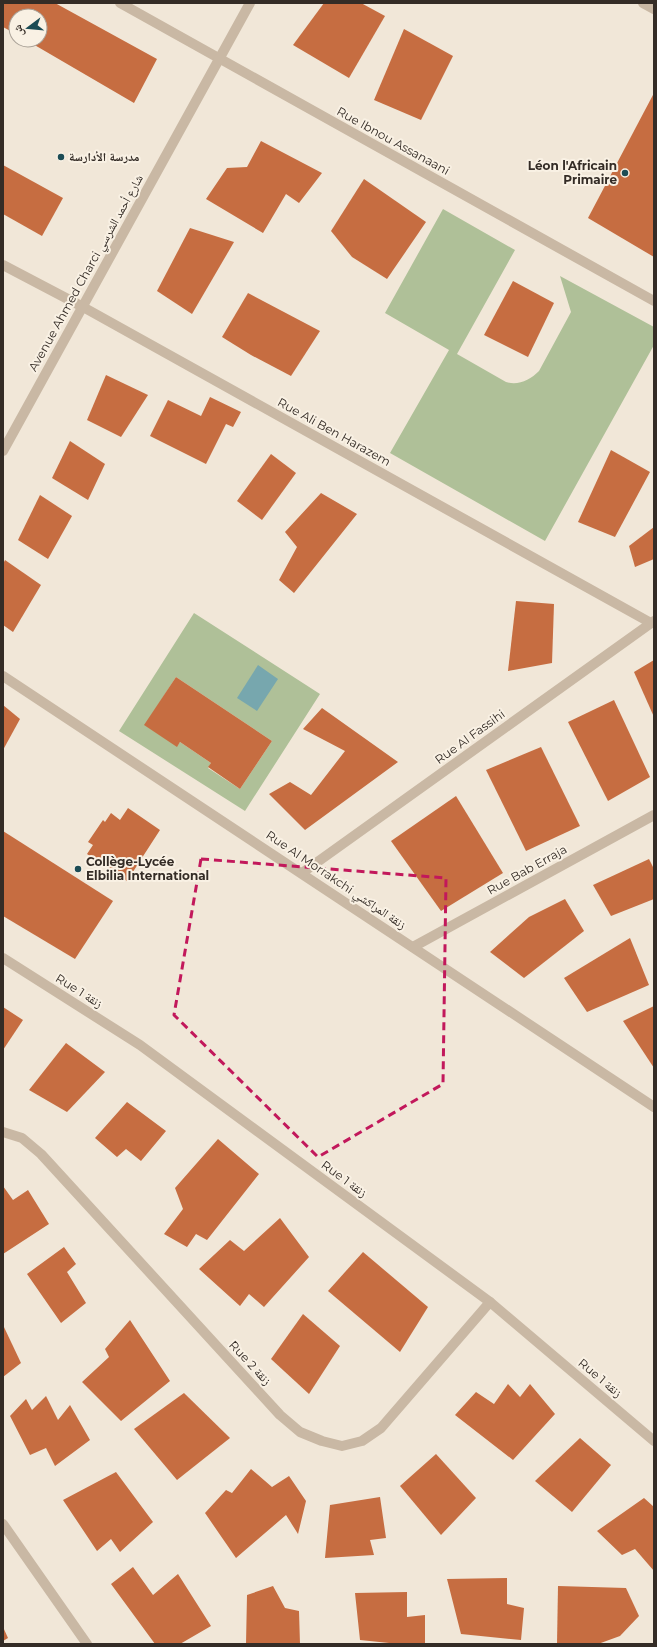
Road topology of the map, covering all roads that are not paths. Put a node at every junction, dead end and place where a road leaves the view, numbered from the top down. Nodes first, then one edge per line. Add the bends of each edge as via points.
1 (120, 3) edge
2 (250, 3) edge
3 (642, 3) edge
4 (654, 9) edge
5 (219, 59) junction
6 (3, 265) edge
7 (654, 302) edge
8 (83, 306) junction
9 (3, 451) edge
10 (653, 622) edge
11 (3, 676) edge
12 (654, 815) edge
13 (302, 873) junction
14 (413, 947) junction
15 (3, 958) edge
16 (653, 1106) edge
17 (3, 1132) edge
18 (490, 1302) junction
19 (654, 1440) edge
20 (3, 1524) edge
21 (87, 1644) edge

1 - 5 street, Rue Ibnou Assanaani
2 - 5 street, Avenue Ahmed Charci شارع أحمد الشرسي
3 - 4 street
5 - 7 street, Rue Ibnou Assanaani
5 - 8 street, Avenue Ahmed Charci شارع أحمد الشرسي
6 - 8 street, Rue Ali Ben Harazem
8 - 9 street, Avenue Ahmed Charci شارع أحمد الشرسي
8 - 10 street, Rue Ali Ben Harazem
10 - 13 street, Rue Al Fassihi
11 - 13 street, Rue Al Morrakchi زنقة المراكشي
12 - 14 street, Rue Bab Erraja
13 - 14 street, Rue Al Morrakchi زنقة المراكشي
14 - 16 street, Rue Al Morrakchi زنقة المراكشي
15 - 18 street, Rue 1 زنقة via 140,1045
17 - 18 street, Rue 2 زنقة via 22,1138 41,1154 280,1416 300,1432 322,1441 342,1446 362,1441 381,1428
18 - 19 street, Rue 1 زنقة
20 - 21 street

